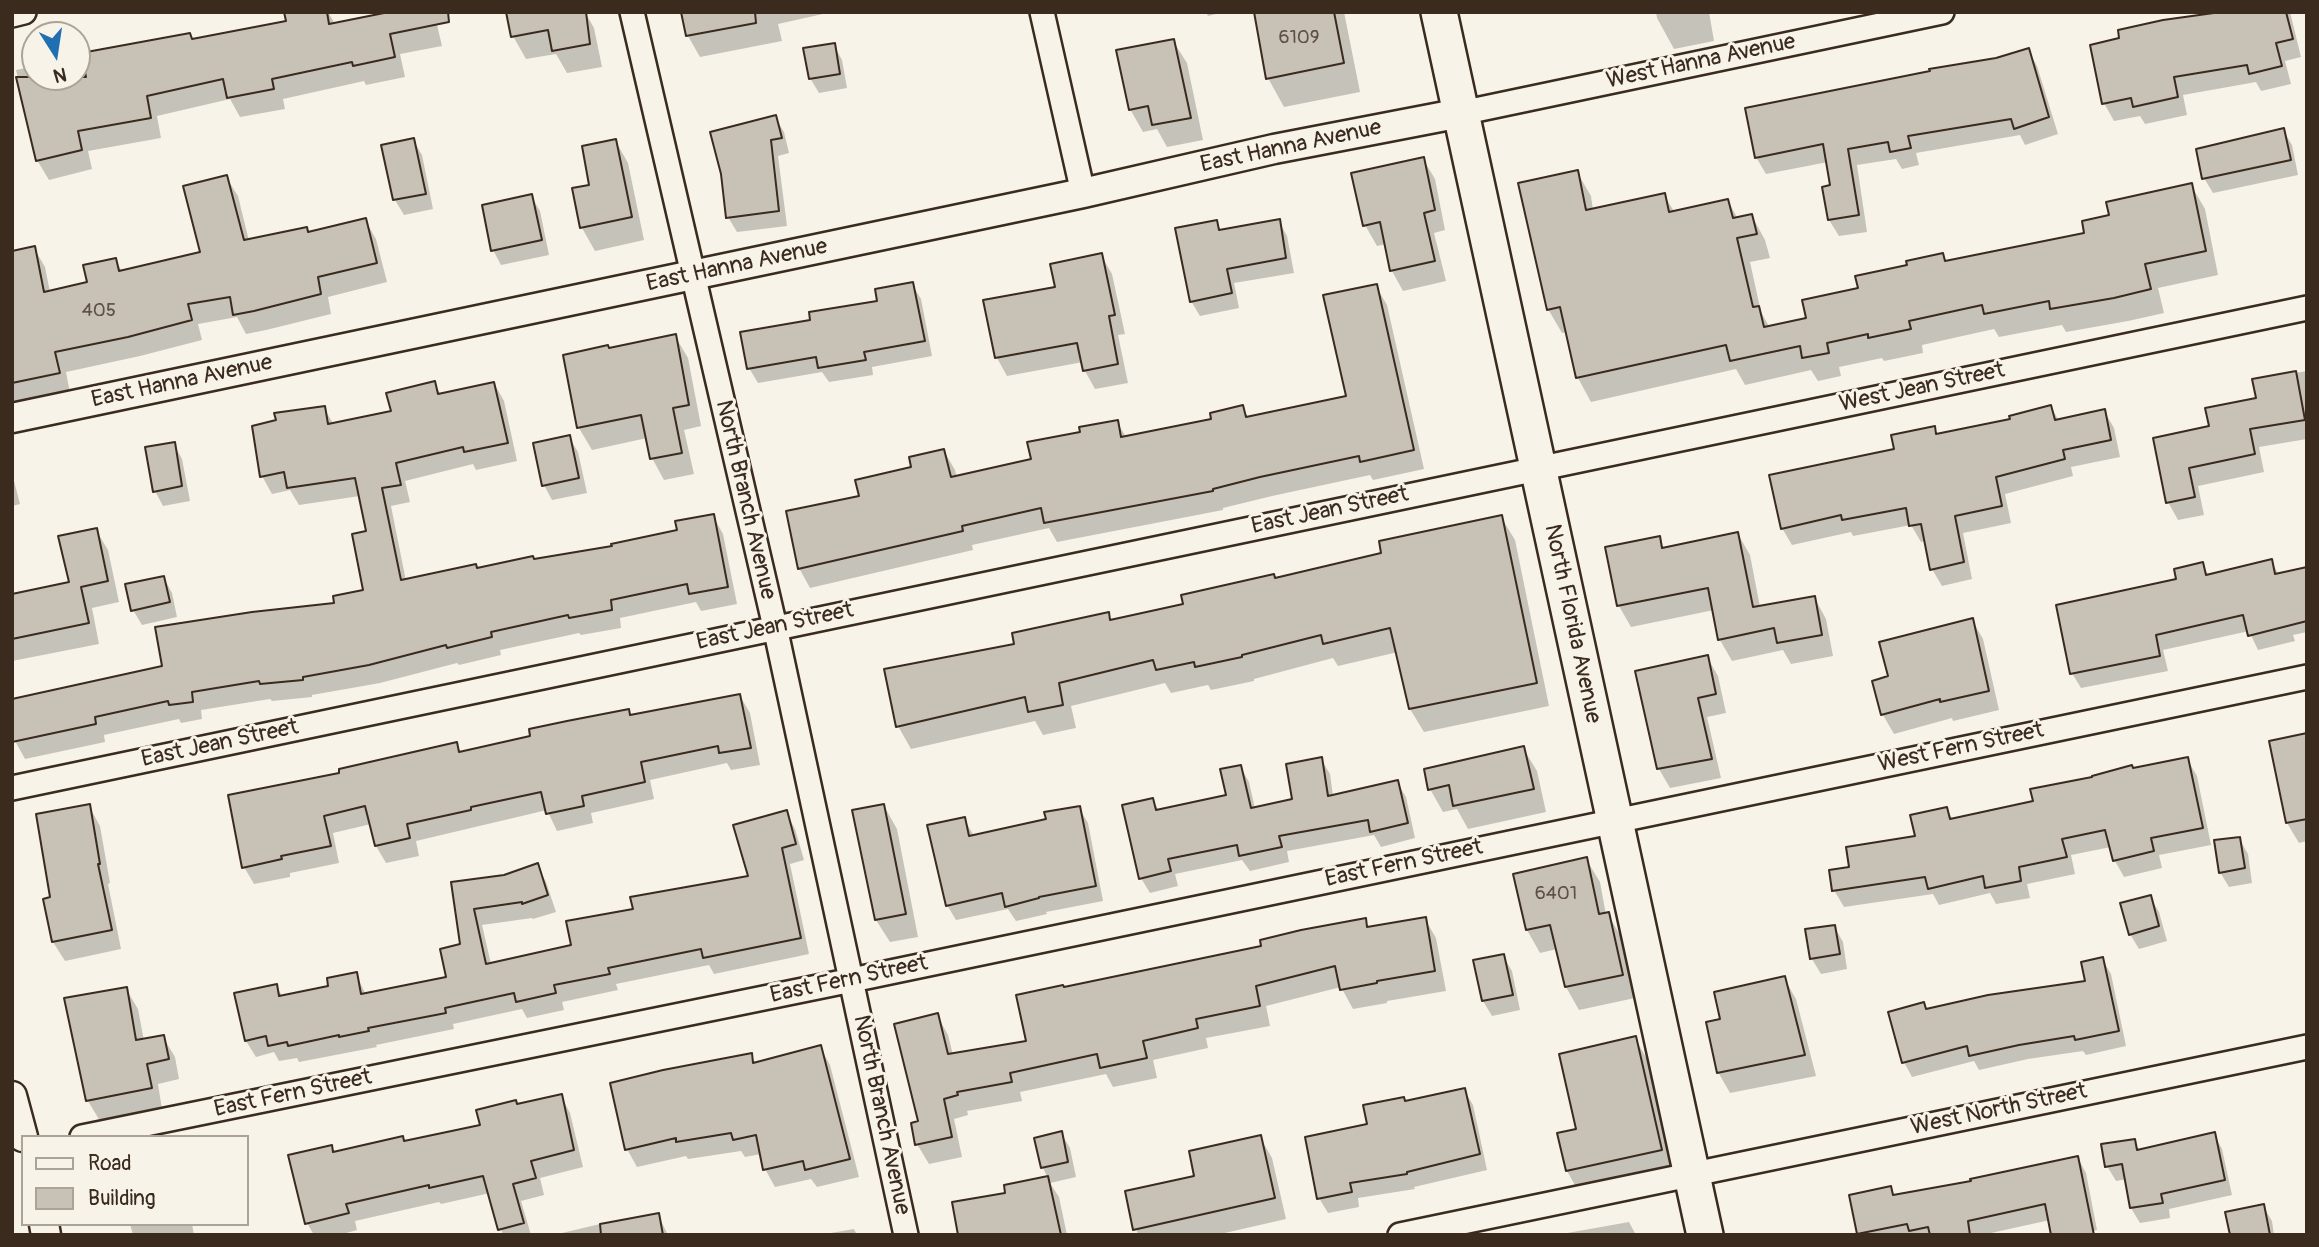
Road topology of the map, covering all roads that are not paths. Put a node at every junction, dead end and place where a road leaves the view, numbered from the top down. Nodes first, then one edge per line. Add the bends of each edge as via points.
1 (24, 12) edge
2 (632, 12) edge
3 (1042, 12) edge
4 (1440, 12) edge
5 (1942, 12) edge
6 (12, 15) edge
7 (1461, 113) junction
8 (1083, 193) junction
9 (691, 275) junction
10 (2307, 308) edge
11 (12, 418) edge
12 (1538, 468) junction
13 (775, 627) junction
14 (2307, 677) edge
15 (12, 788) edge
16 (1615, 820) junction
17 (852, 980) junction
18 (2307, 1047) edge
19 (12, 1096) edge
20 (22, 1135) edge
21 (92, 1135) edge
22 (1692, 1174) junction
23 (906, 1235) edge
24 (1400, 1235) edge
25 (1705, 1235) edge

1 - 6 street
2 - 9 street, North Branch Avenue
3 - 8 street
4 - 7 main road, North Florida Avenue
5 - 7 street, West Hanna Avenue
7 - 8 street, East Hanna Avenue
7 - 12 main road, North Florida Avenue
8 - 9 street, East Hanna Avenue
9 - 11 street, East Hanna Avenue
9 - 13 street, North Branch Avenue
10 - 12 street, West Jean Street
12 - 13 street, East Jean Street
12 - 16 main road, North Florida Avenue
13 - 15 street, East Jean Street
13 - 17 street, North Branch Avenue
14 - 16 street, West Fern Street
16 - 17 street, East Fern Street
16 - 22 main road, North Florida Avenue
17 - 21 street, East Fern Street
17 - 23 street, North Branch Avenue
18 - 22 street, West North Street
19 - 20 street
22 - 24 street, West North Street
22 - 25 main road, North Florida Avenue

